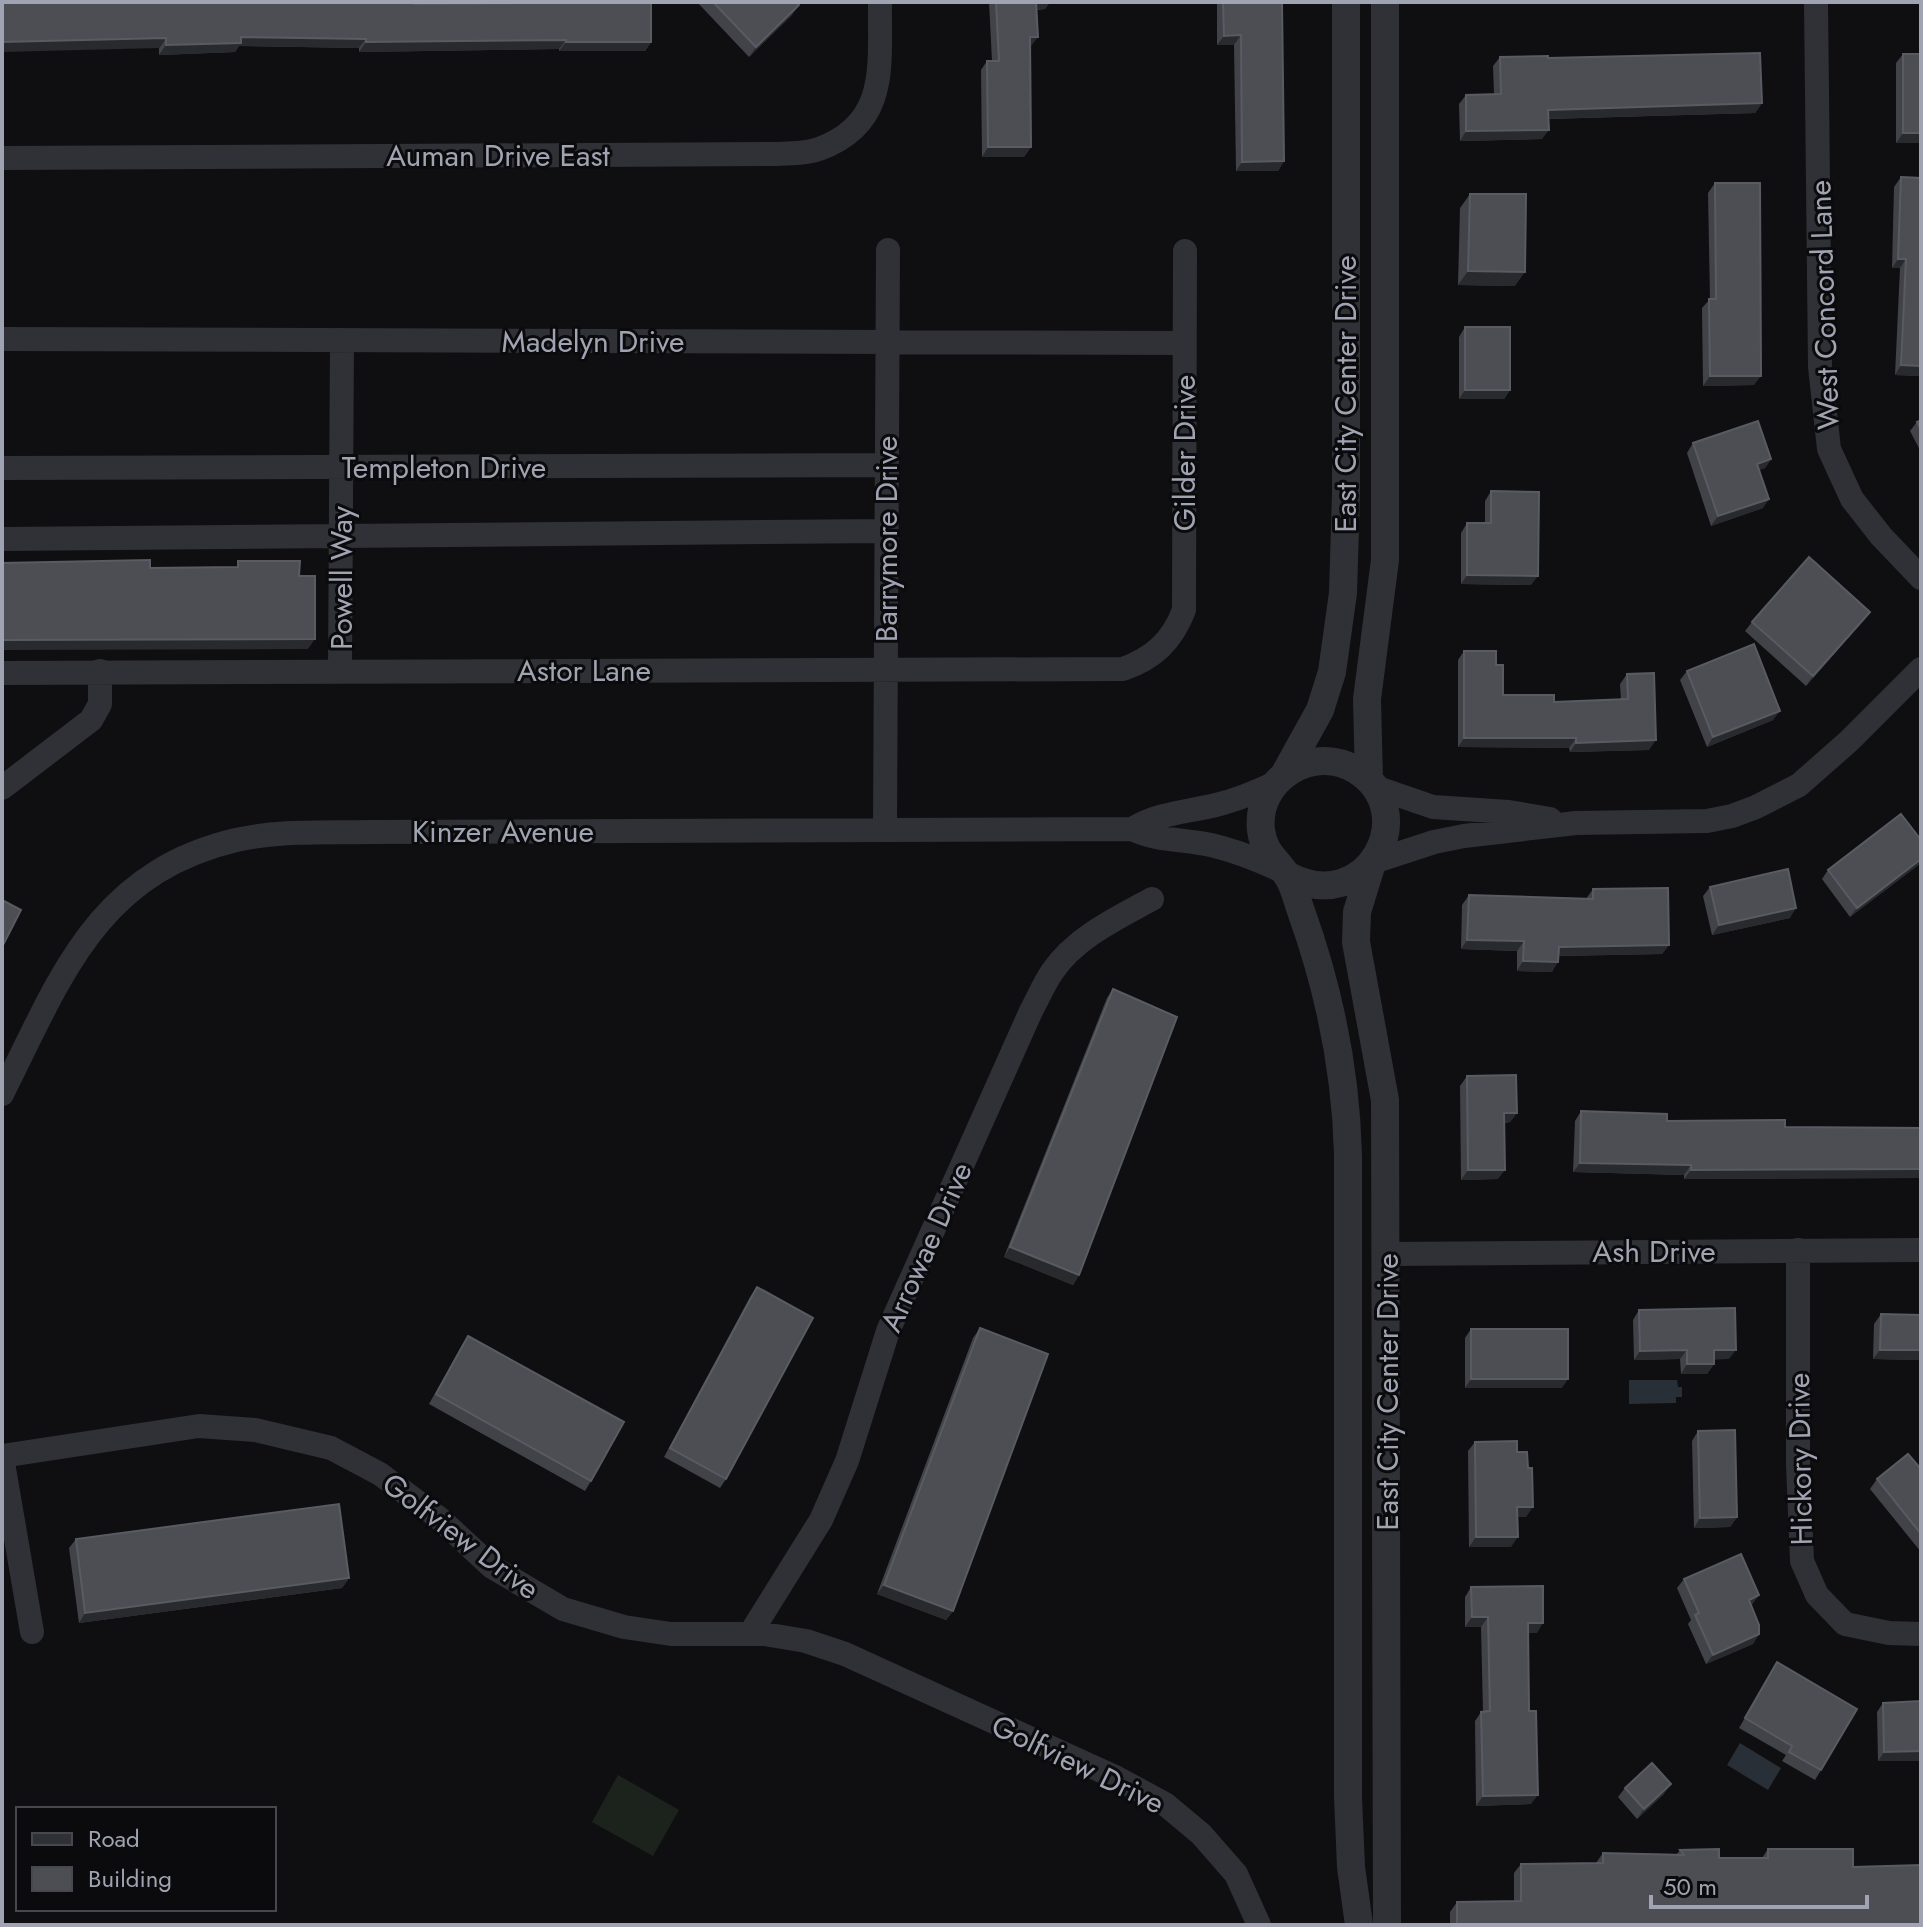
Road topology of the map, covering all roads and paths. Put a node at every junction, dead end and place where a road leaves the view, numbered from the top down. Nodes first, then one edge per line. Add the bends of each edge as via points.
1 (880, 2) edge
2 (1346, 2) edge
3 (1385, 2) edge
4 (1816, 2) edge
5 (2, 158) edge
6 (888, 250) dead end
7 (1185, 251) dead end
8 (2, 339) edge
9 (342, 340) junction
10 (887, 342) junction
11 (1184, 343) junction
12 (887, 465) junction
13 (341, 467) junction
14 (2, 468) edge
15 (886, 531) junction
16 (341, 534) junction
17 (2, 539) edge
18 (1921, 578) edge
19 (1161, 649) joint
20 (1921, 669) edge
21 (886, 670) junction
22 (100, 671) junction
23 (340, 671) junction
24 (2, 673) edge
25 (1280, 779) junction
26 (1372, 784) junction
27 (2, 788) edge
28 (1576, 823) junction
29 (885, 829) junction
30 (1132, 829) junction
31 (1372, 862) junction
32 (1285, 873) junction
33 (1152, 899) dead end
34 (2, 1094) edge
35 (1798, 1250) junction
36 (1921, 1250) edge
37 (1387, 1254) junction
38 (2, 1457) edge
39 (32, 1632) dead end
40 (750, 1634) junction
41 (1921, 1634) edge
42 (1259, 1925) edge
43 (1359, 1925) edge
44 (1387, 1925) edge

1 - 5 street, Auman Drive East via 878,90 863,119 817,150
2 - 25 street, East City Center Drive via 1343,593 1332,672 1310,730
3 - 26 street, East City Center Drive via 1385,560 1367,699
4 - 18 street, West Concord Lane via 1820,367 1829,449 1852,499
6 - 10 street, Barrymore Drive
7 - 11 street, Gilder Drive
8 - 9 street, Madelyn Drive
9 - 10 street, Madelyn Drive
9 - 13 street, Powell Way
10 - 11 street, Madelyn Drive
10 - 12 street, Barrymore Drive
11 - 19 street, Gilder Drive via 1184,610
12 - 13 street, Templeton Drive
12 - 15 street, Barrymore Drive
13 - 14 street, Templeton Drive
13 - 16 street, Powell Way
15 - 16 street
15 - 21 street, Barrymore Drive
16 - 17 street
16 - 23 street, Powell Way
19 - 21 street, Astor Lane via 1123,669
20 - 28 street via 1799,785 1756,807 1707,821
21 - 23 street, Astor Lane
21 - 29 street, Barrymore Drive
22 - 23 street, Astor Lane
22 - 24 street, Astor Lane
22 - 27 street via 100,704 91,720
25 - 26 street via 1297,766 1327,760 1357,770
25 - 30 street, Kinzer Avenue via 1243,797 1159,815
25 - 32 street via 1267,796 1261,828 1271,859
26 - 28 street via 1433,807
26 - 31 street via 1384,805 1386,826
28 - 31 street via 1450,838
29 - 30 street, Kinzer Avenue
29 - 34 street, Kinzer Avenue via 370,832 235,840 150,875 107,913 72,958
30 - 32 street, Kinzer Avenue via 1212,845
31 - 32 street via 1361,874 1332,886 1301,882
31 - 37 street, East City Center Drive via 1355,931 1385,1100
32 - 43 street, East City Center Drive via 1323,982 1345,1098 1348,1797
33 - 40 street, Arrowae Drive via 1080,942 1052,971 888,1331 847,1461 821,1520
35 - 36 street, Ash Drive
35 - 37 street, Ash Drive
35 - 41 street, Hickory Drive via 1802,1561 1817,1595 1845,1624
37 - 44 street, East City Center Drive
38 - 39 street
38 - 40 street, Golfview Drive via 199,1426 255,1430 331,1448 380,1474 492,1567 563,1609 671,1634
40 - 42 street, Golfview Drive via 806,1641 845,1654 1165,1804 1236,1874

